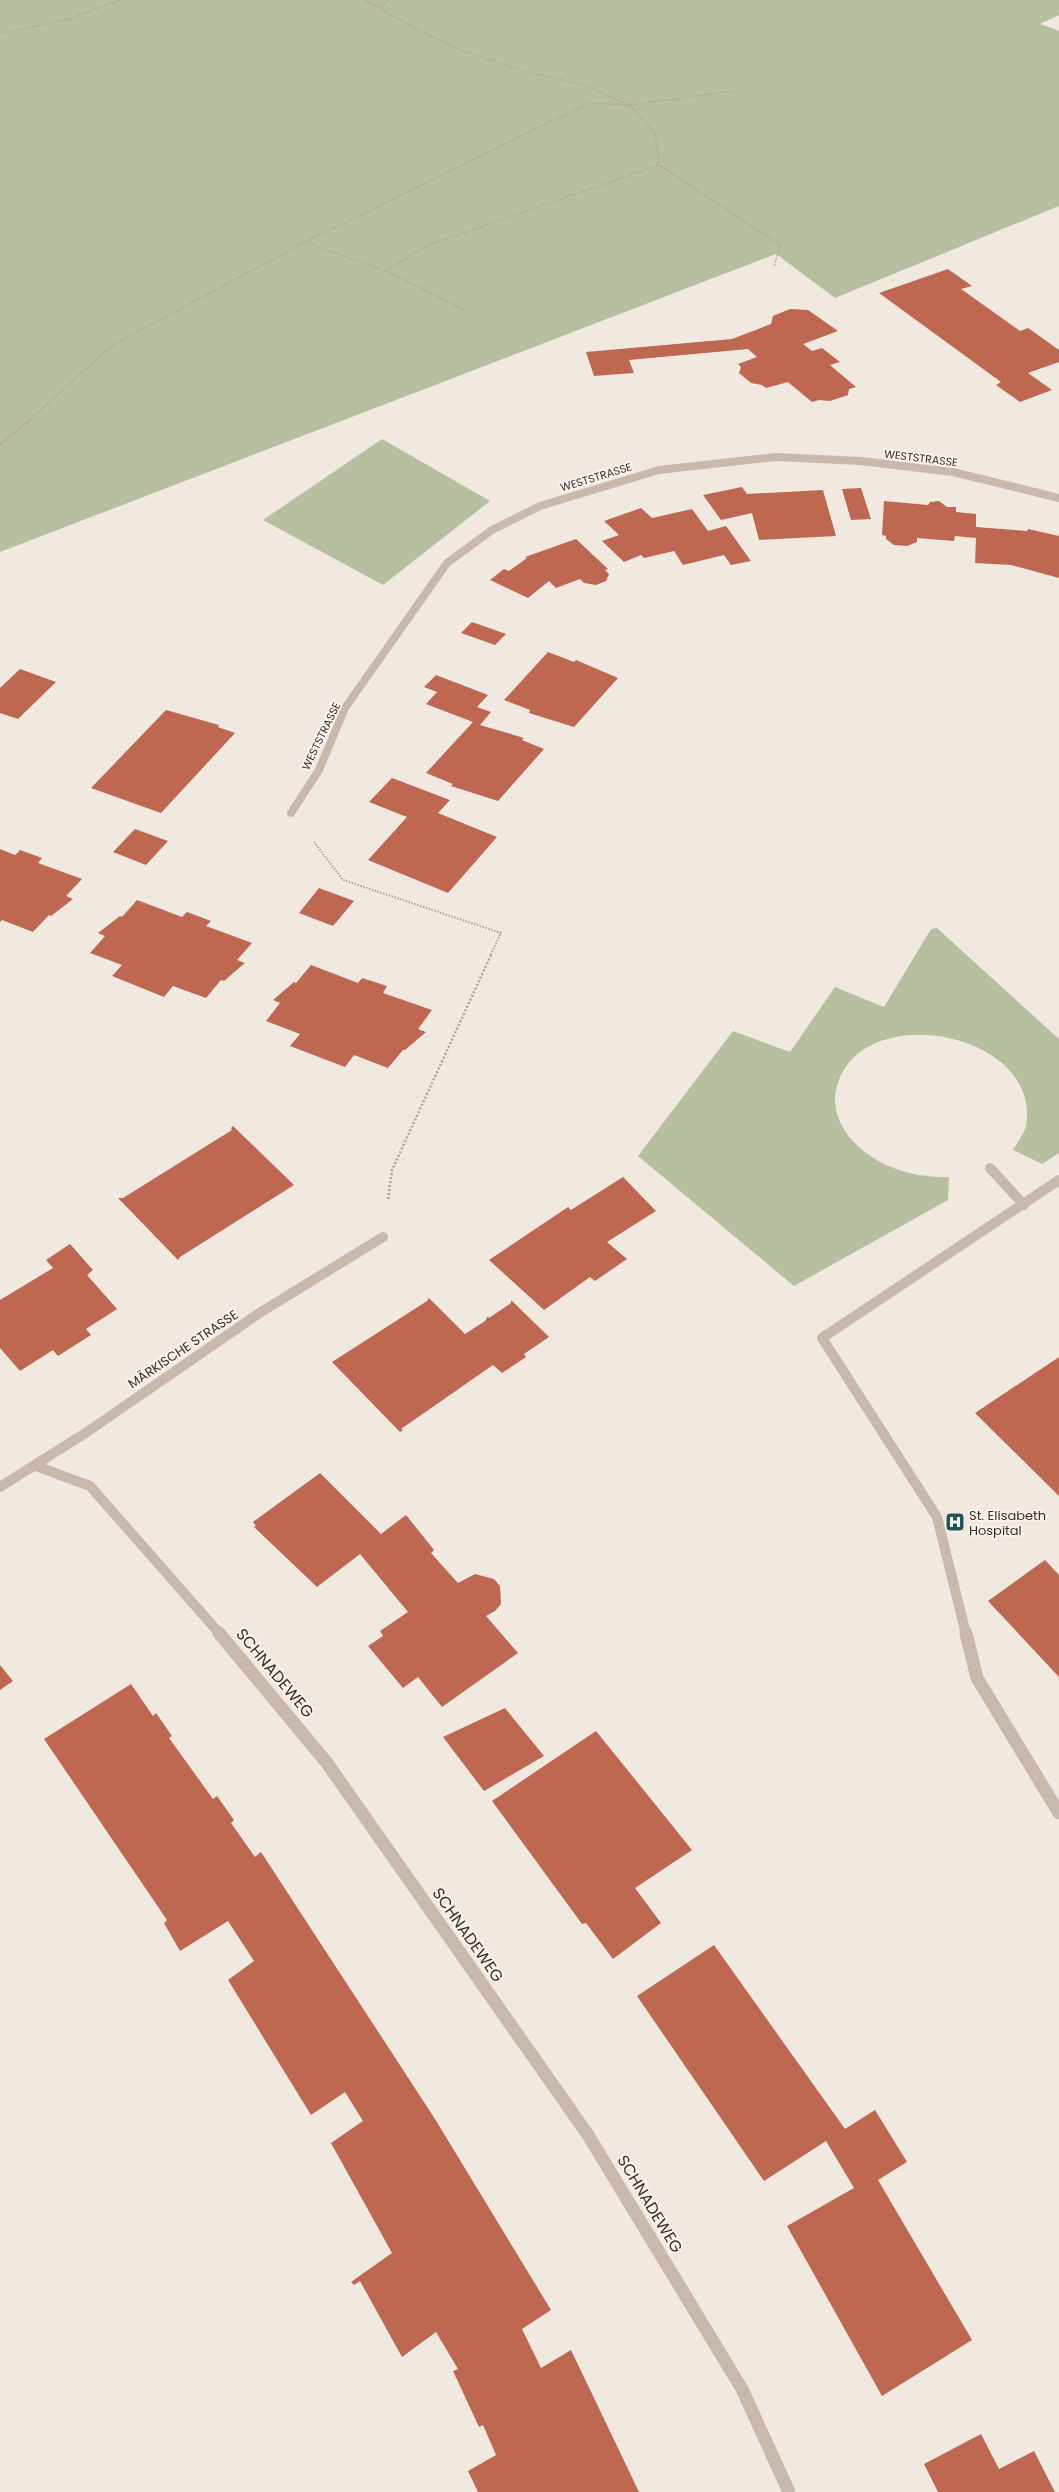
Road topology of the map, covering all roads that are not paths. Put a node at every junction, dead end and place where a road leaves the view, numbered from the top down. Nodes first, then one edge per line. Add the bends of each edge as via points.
1 (1059, 498) edge
2 (291, 813) road end
3 (990, 1168) dead end
4 (1059, 1180) edge
5 (1024, 1205) junction
6 (383, 1237) road end
7 (36, 1466) junction
8 (0, 1487) edge
9 (1059, 1813) edge
10 (789, 2492) edge

1 - 2 street, WESTSTRASSE via 953,472 861,462 776,457 659,470 540,506 492,530 447,563 346,708 319,770
3 - 5 street
4 - 5 street
5 - 9 street via 822,1338 937,1517 978,1678
6 - 7 street, MÄRKISCHE STRASSE via 261,1312
7 - 8 street, MÄRKISCHE STRASSE
7 - 10 street, SCHNADEWEG via 90,1486 216,1629 327,1763 588,2135 742,2389

